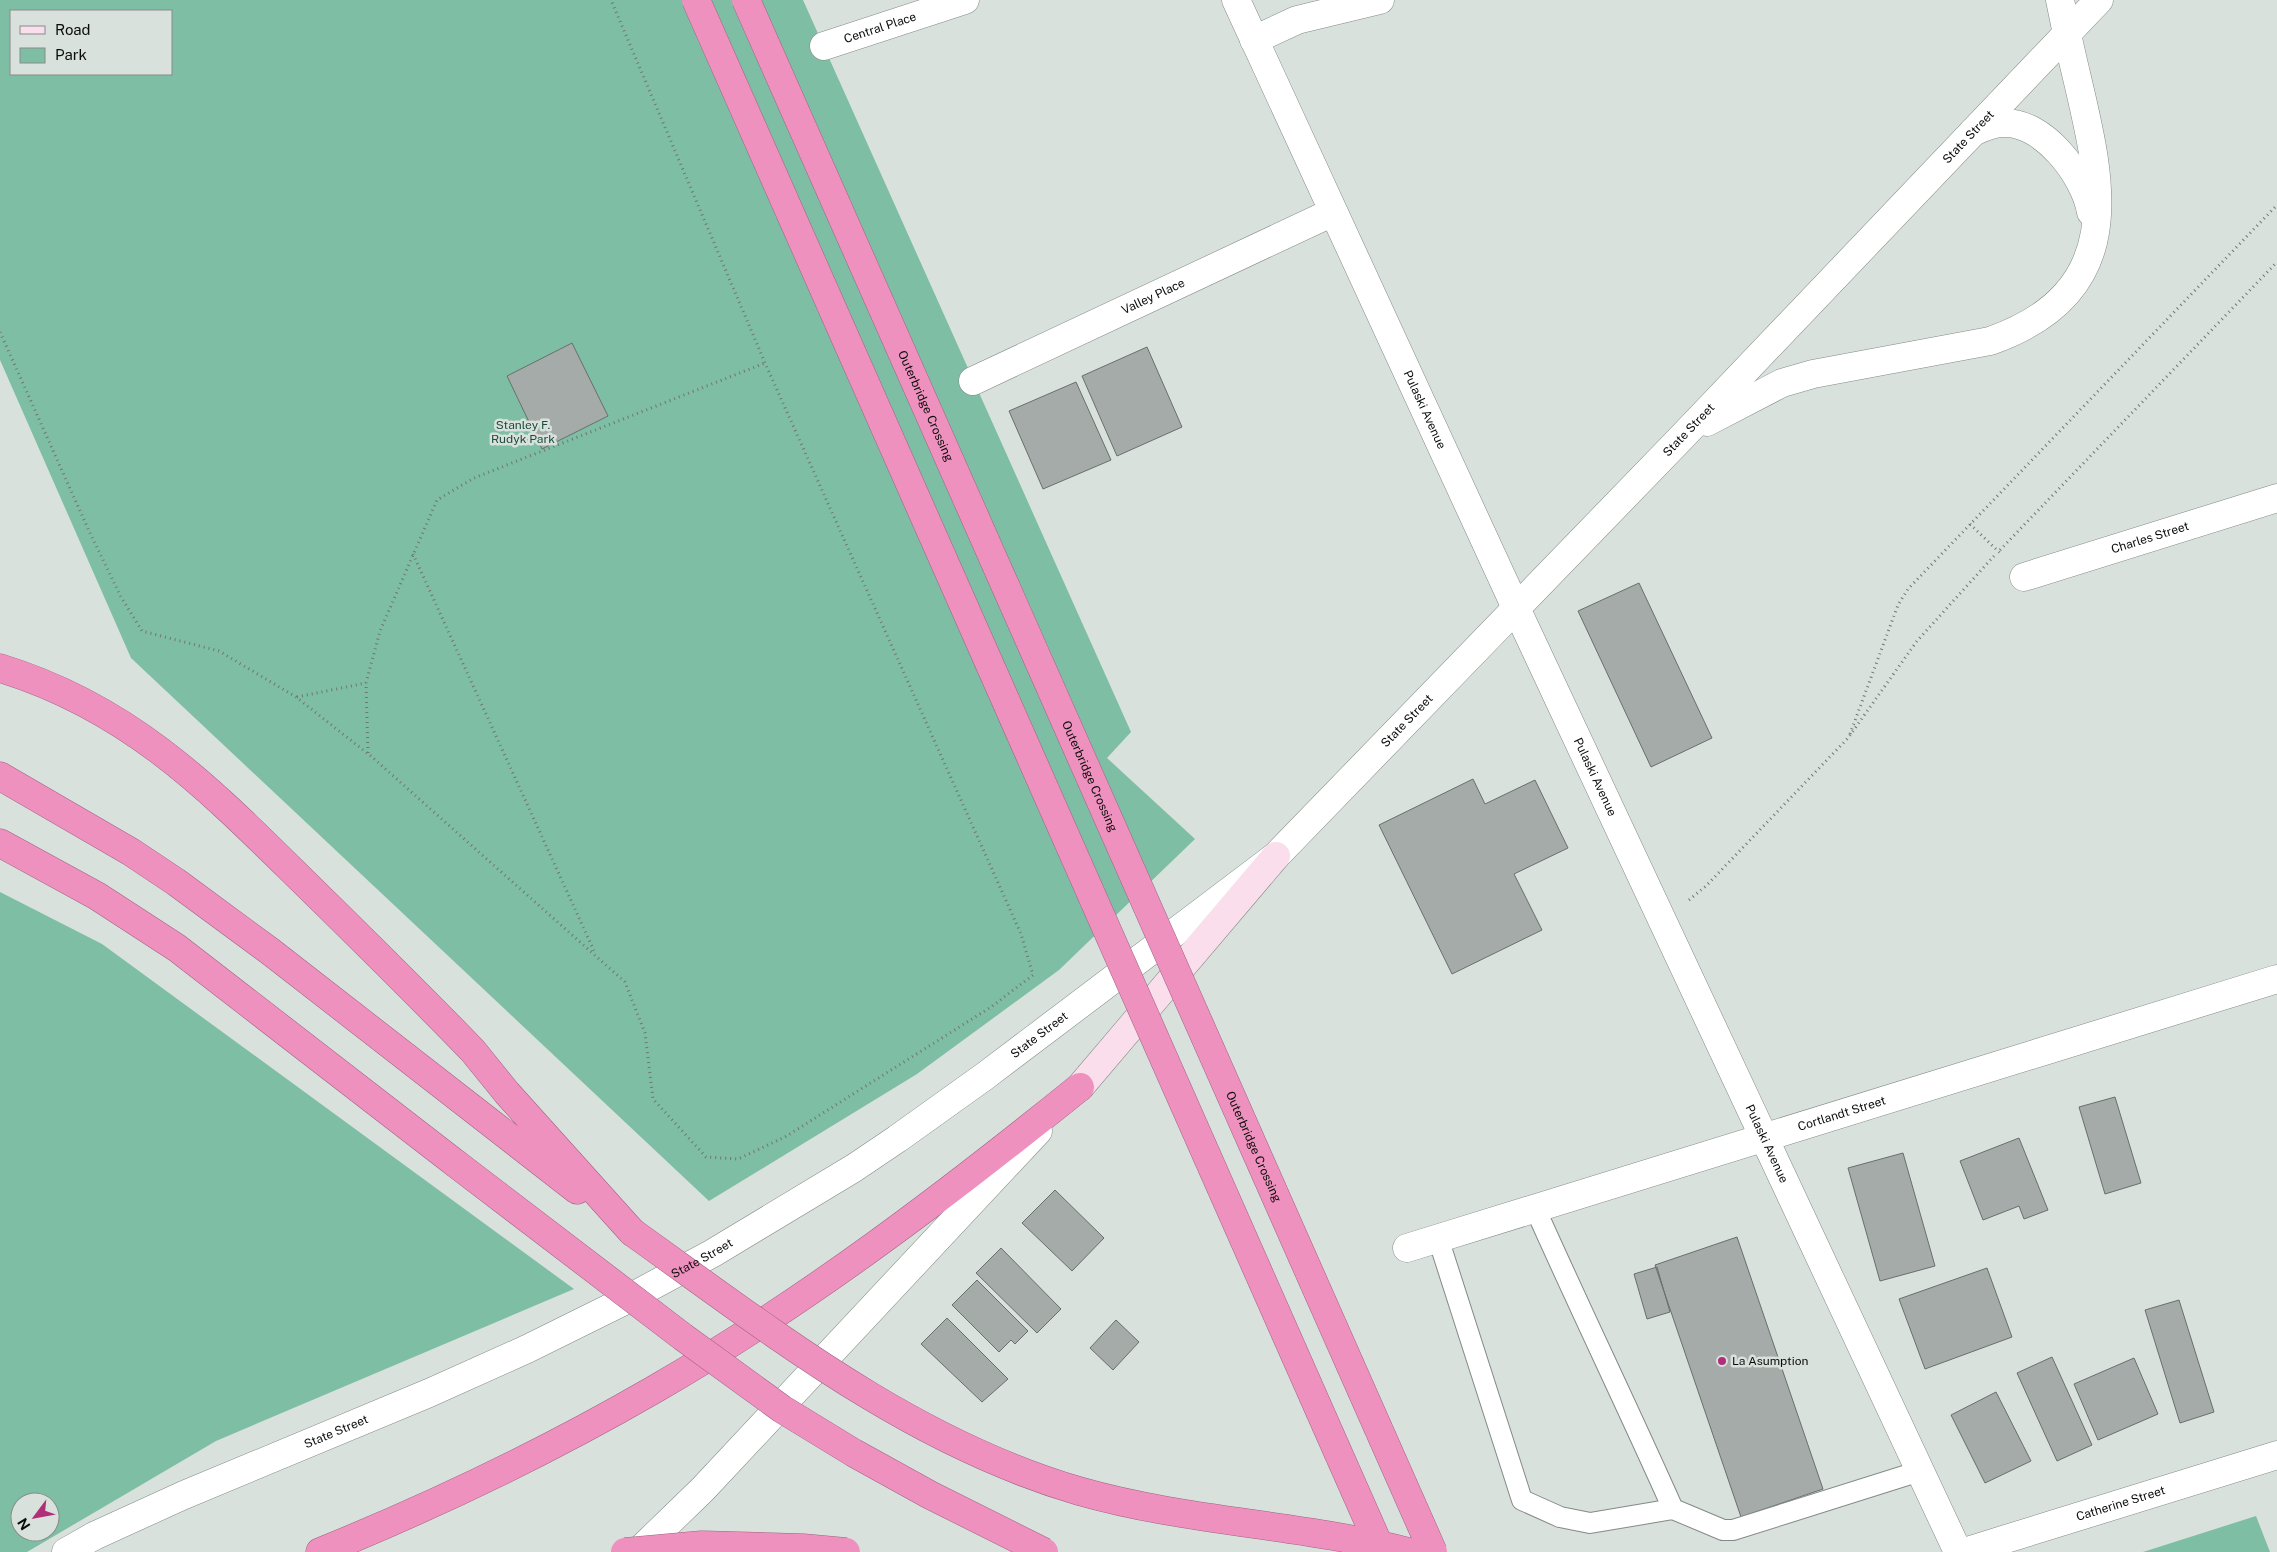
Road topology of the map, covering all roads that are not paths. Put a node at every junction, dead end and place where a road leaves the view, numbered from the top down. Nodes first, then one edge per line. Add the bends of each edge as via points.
1 (696, 0) edge
2 (746, 0) edge
3 (965, 0) edge
4 (1236, 0) edge
5 (1380, 0) edge
6 (2060, 0) edge
7 (2098, 0) edge
8 (2067, 34) junction
9 (1254, 40) junction
10 (824, 46) dead end
11 (1973, 132) junction
12 (1333, 212) junction
13 (2095, 234) junction
14 (973, 381) dead end
15 (1683, 436) junction
16 (2277, 498) edge
17 (2024, 577) road end
18 (1516, 608) junction
19 (0, 668) edge
20 (0, 776) edge
21 (0, 843) edge
22 (1276, 856) junction
23 (2277, 978) edge
24 (1080, 1087) junction
25 (1763, 1137) junction
26 (1535, 1208) junction
27 (632, 1232) junction
28 (1438, 1238) junction
29 (1407, 1248) dead end
30 (2277, 1456) edge
31 (1920, 1471) junction
32 (1673, 1509) junction
33 (66, 1552) edge
34 (320, 1552) edge
35 (625, 1552) edge
36 (638, 1552) edge
37 (846, 1552) edge
38 (1044, 1552) edge
39 (1382, 1552) edge
40 (1409, 1552) edge
41 (1433, 1552) edge
42 (1958, 1552) edge
43 (1964, 1552) edge

1 - 39 highway, bridge
2 - 41 highway, Outerbridge Crossing, bridge
3 - 10 street, Central Place
4 - 9 street, Pulaski Avenue
5 - 9 street via 1297,20
6 - 8 street
7 - 8 street, State Street
8 - 11 street, State Street
8 - 13 street via 2098,185
9 - 12 street, Pulaski Avenue
11 - 13 street via 2003,123 2019,125 2050,143 2084,189
11 - 15 street, State Street
12 - 14 street, Valley Place
12 - 18 street, Pulaski Avenue
13 - 15 street via 2082,273 2070,292 2054,308 2014,333 1990,342 1814,374 1782,383
15 - 18 street, State Street
16 - 17 street, Charles Street
18 - 22 street, State Street
18 - 25 street, Pulaski Avenue
19 - 27 highway via 33,678 94,706 125,725 234,813 437,1013
20 - 27 highway via 123,847 176,882
21 - 38 highway, bridge via 97,896 176,948 782,1409 922,1491
22 - 24 main road, State Street
22 - 33 street, State Street via 904,1134 713,1253 527,1349 184,1495
23 - 25 street, Cortlandt Street
24 - 34 highway via 880,1242 705,1359 611,1414 509,1467 418,1511
24 - 36 street, State Street via 703,1489
25 - 26 street, Cortlandt Street
25 - 31 street, Pulaski Avenue
26 - 28 street, Cortlandt Street
26 - 32 lane
27 - 40 highway, bridge via 799,1351 904,1416 993,1461 1081,1492 1134,1504
28 - 29 street, Cortlandt Street
28 - 32 lane via 1522,1500 1560,1517 1590,1524
30 - 43 street, Catherine Street
31 - 32 lane via 1734,1530 1723,1530
31 - 42 street, Pulaski Avenue
35 - 37 highway, bridge via 702,1545

